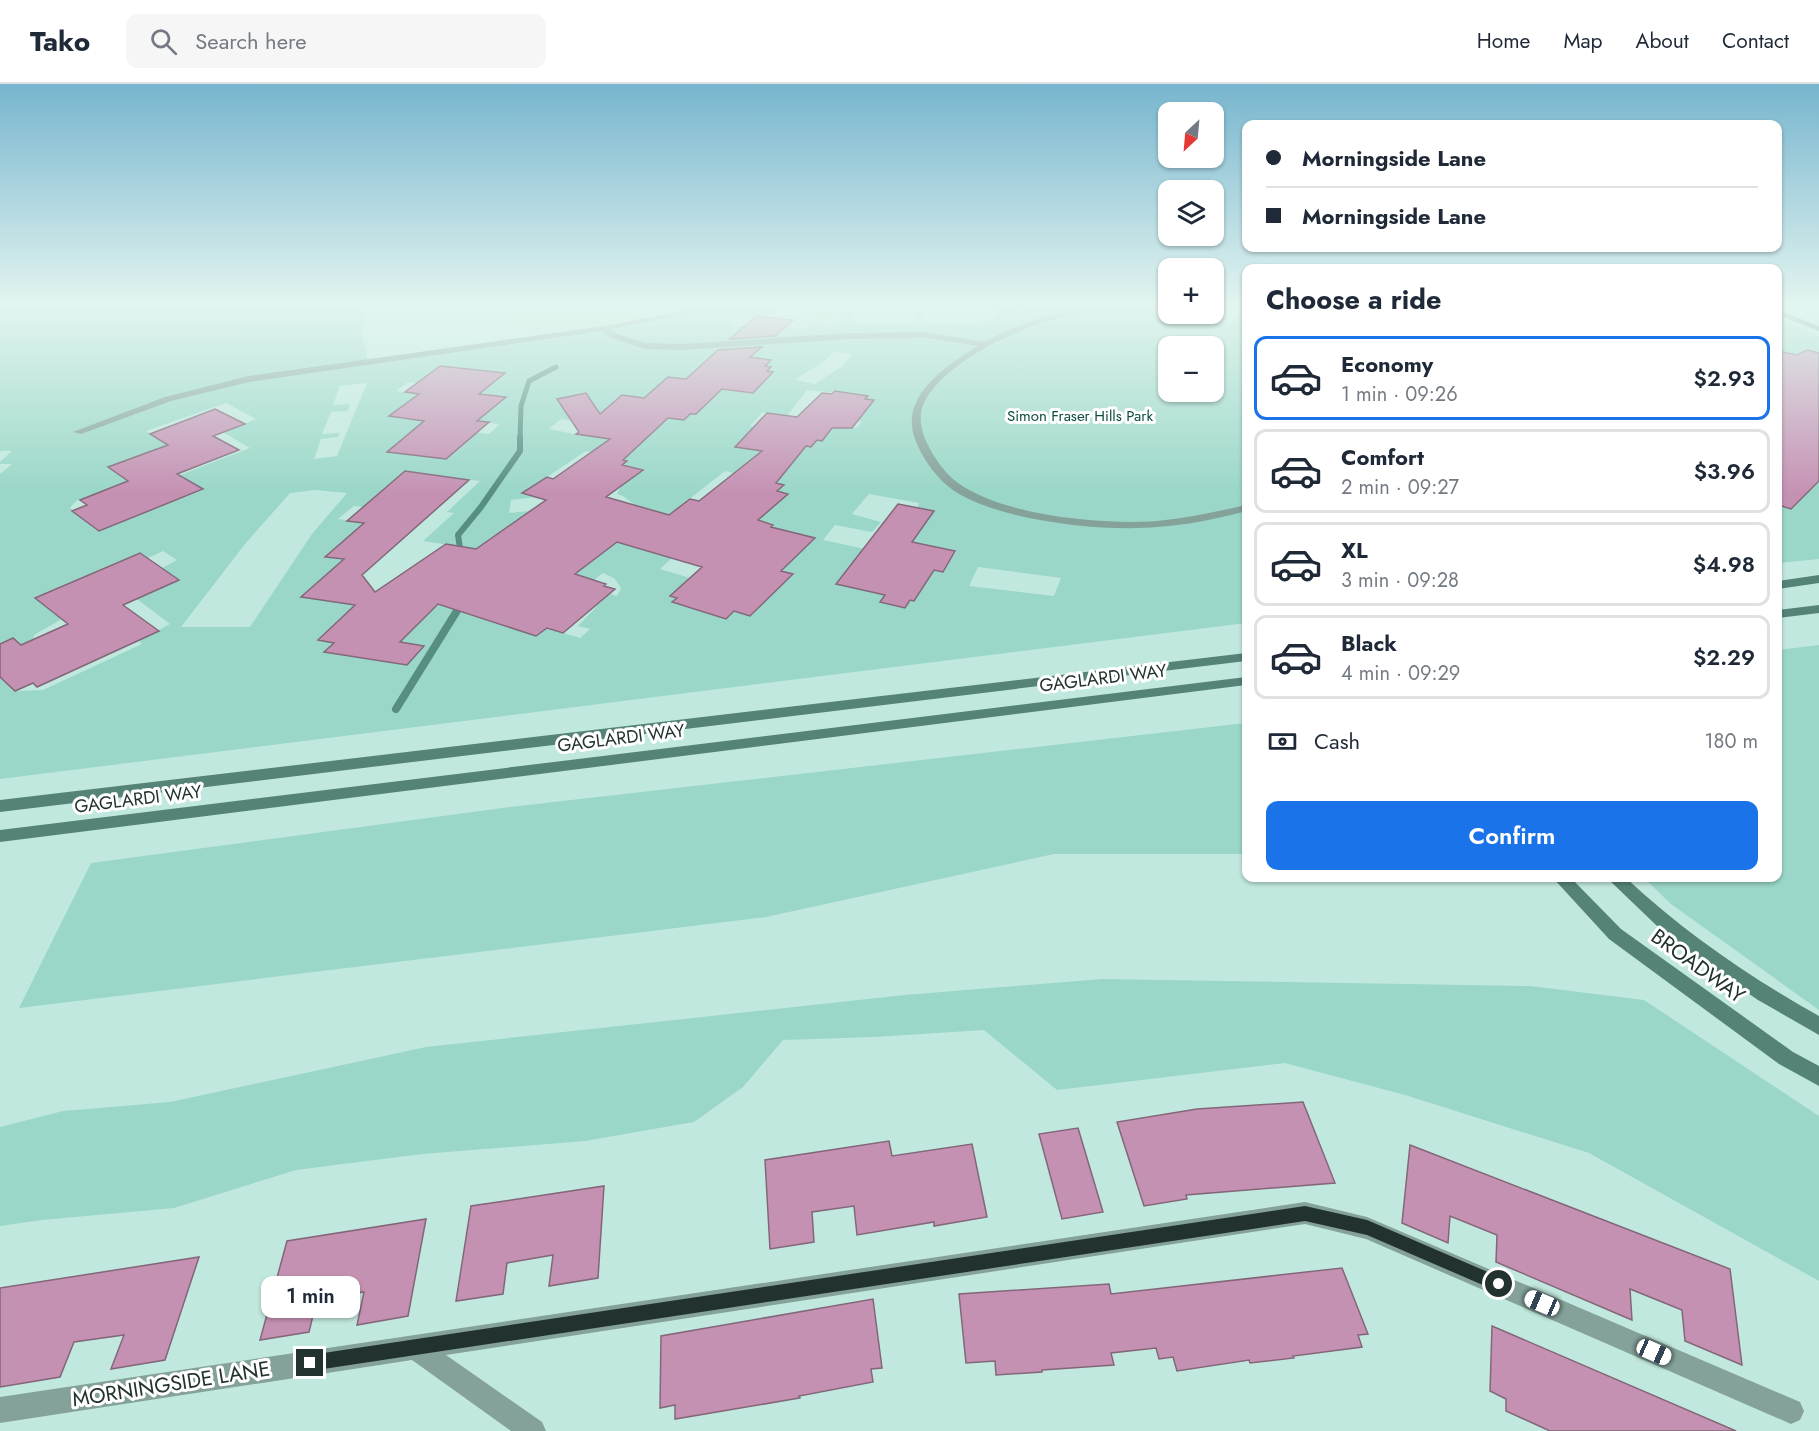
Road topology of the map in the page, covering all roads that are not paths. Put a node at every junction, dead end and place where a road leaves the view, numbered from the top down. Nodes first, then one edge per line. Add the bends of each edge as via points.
1 (345, 368) edge
2 (954, 368) edge
3 (78, 432) dead end
4 (1242, 509) edge
5 (1819, 579) edge
6 (1782, 584) edge
7 (1819, 609) edge
8 (1782, 614) edge
9 (1242, 657) edge
10 (1242, 681) edge
11 (0, 806) edge
12 (0, 836) edge
13 (1565, 882) edge
14 (1619, 882) edge
15 (1819, 1026) edge
16 (1819, 1077) edge
17 (414, 1347) junction
18 (0, 1410) edge
19 (1791, 1411) dead end
20 (532, 1431) edge

1 - 3 street via 253,379 191,393
2 - 4 street via 927,390 917,406 916,422 933,467 956,487 1023,513 1065,521 1157,525
5 - 6 main road
7 - 8 main road
9 - 11 main road, GAGLARDI WAY
10 - 12 main road, GAGLARDI WAY
13 - 16 main road, BROADWAY via 1615,934 1786,1058
14 - 15 main road, BROADWAY via 1652,913 1715,961
17 - 18 street, MORNINGSIDE LANE
17 - 19 street, MORNINGSIDE LANE via 1305,1214 1367,1227
17 - 20 street

